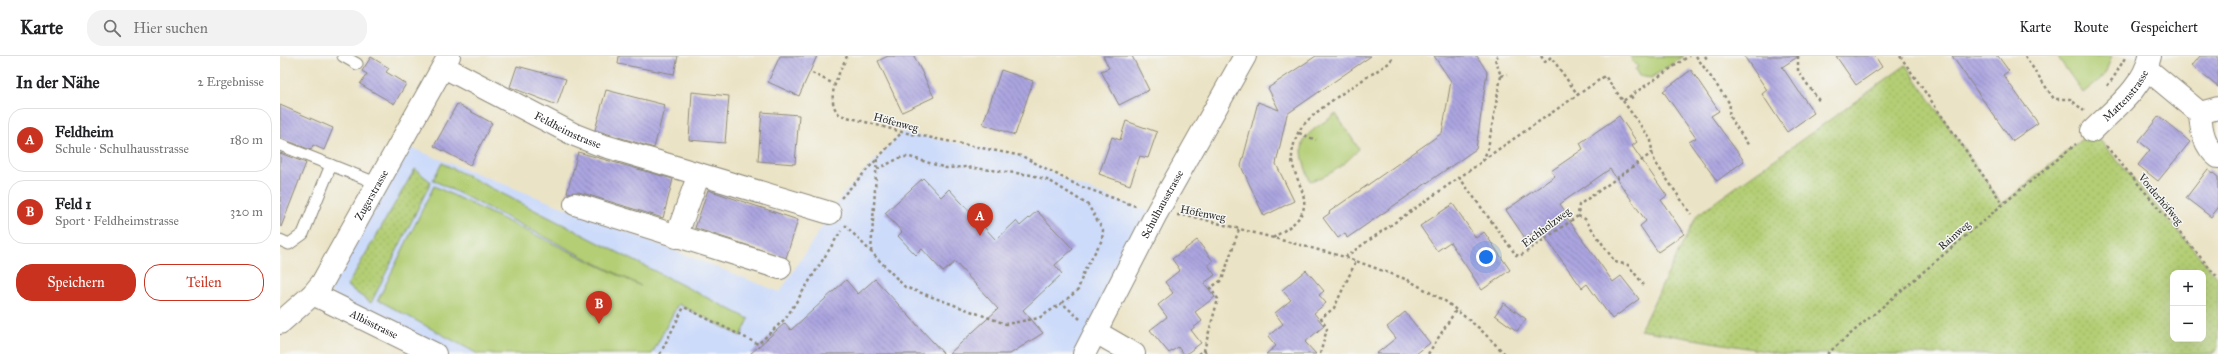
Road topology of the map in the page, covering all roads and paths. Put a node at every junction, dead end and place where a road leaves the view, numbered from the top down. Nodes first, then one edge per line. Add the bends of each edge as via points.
1 (343, 56) edge
2 (847, 56) edge
3 (1245, 56) edge
4 (1394, 56) edge
5 (1498, 56) edge
6 (1541, 56) edge
7 (1689, 56) edge
8 (1696, 56) edge
9 (1798, 56) edge
10 (1900, 56) edge
11 (2025, 56) edge
12 (1494, 57) edge
13 (446, 61) edge
14 (2148, 62) edge
15 (357, 64) dead end
16 (812, 73) dead end
17 (1507, 74) dead end
18 (1501, 76) junction
19 (834, 84) junction
20 (1578, 95) junction
21 (1631, 96) junction
22 (1623, 101) junction
23 (1634, 101) dead end
24 (1820, 102) dead end
25 (2084, 111) dead end
26 (2209, 111) edge
27 (2092, 131) junction
28 (902, 132) junction
29 (1299, 133) junction
30 (1316, 140) dead end
31 (280, 145) edge
32 (1749, 146) dead end
33 (1652, 153) junction
34 (2218, 157) edge
35 (877, 158) junction
36 (1483, 161) junction
37 (331, 165) junction
38 (877, 169) junction
39 (699, 174) junction
40 (1459, 177) junction
41 (379, 184) junction
42 (843, 194) dead end
43 (575, 204) dead end
44 (2002, 204) junction
45 (1156, 214) junction
46 (1691, 214) dead end
47 (1578, 216) junction
48 (837, 219) junction
49 (1239, 229) junction
50 (676, 237) junction
51 (1273, 238) junction
52 (280, 240) edge
53 (871, 252) junction
54 (1345, 257) junction
55 (1356, 261) junction
56 (780, 268) dead end
57 (2218, 278) edge
58 (1644, 285) dead end
59 (313, 294) junction
60 (1062, 303) junction
61 (1456, 310) junction
62 (280, 323) edge
63 (1096, 332) junction
64 (1204, 350) junction
65 (435, 354) edge
66 (660, 354) edge
67 (1084, 354) edge
68 (1134, 354) edge
69 (1198, 354) edge
70 (1207, 354) edge
71 (1320, 354) edge
72 (1428, 354) edge
73 (1505, 354) edge
74 (1828, 354) edge

1 - 15 lane
2 - 19 path
3 - 45 street, Schulhausstrasse
4 - 29 path via 1389,63 1316,113
5 - 12 path
6 - 20 path via 1545,62 1551,57
7 - 21 path
8 - 32 path via 1730,104 1729,116
9 - 24 path via 1798,71
10 - 44 path
11 - 25 path via 2054,99 2070,99
12 - 18 path
13 - 39 street, Feldheimstrasse via 581,137
13 - 41 street, Zugerstrasse
14 - 26 street
14 - 27 street, Mattenstrasse via 2137,87
16 - 19 path
17 - 18 path
18 - 36 path via 1488,148
19 - 28 path, Höfenweg via 835,111 840,115
20 - 22 path via 1605,76
20 - 36 path
21 - 22 path
21 - 23 path
22 - 33 path via 1651,140
26 - 34 street via 2201,133 2212,152
27 - 44 path, Rainweg
27 - 57 path, Vorderhöfweg
28 - 35 path
28 - 45 path, Höfenweg via 1022,156 1077,185
29 - 30 path
29 - 51 path via 1293,150 1292,165 1304,194 1301,213 1296,221
31 - 37 lane
33 - 46 path via 1655,162
33 - 47 path, Eichholzweg via 1579,205
35 - 38 path
35 - 42 path
36 - 40 path
37 - 41 lane
37 - 52 lane via 303,234 289,244
38 - 53 path
38 - 60 path via 902,157 910,157 946,168 976,168 1032,175 1050,181 1088,205 1104,230 1102,240 1084,271 1078,290
39 - 48 street, Feldheimstrasse
39 - 50 street
40 - 47 path, Eichholzweg via 1516,255 1520,256
40 - 54 path
41 - 59 street, Zugerstrasse via 322,283
43 - 50 street
44 - 74 path, Rainweg
45 - 49 path, Höfenweg via 1191,216
45 - 63 street, Schulhausstrasse
47 - 58 path via 1585,219 1616,262 1628,265
48 - 53 path
48 - 66 path via 786,318 758,344 684,307
49 - 51 path, Höfenweg
49 - 64 path via 1222,280 1210,288 1218,300
50 - 56 street
51 - 54 path, Höfenweg
53 - 60 path via 905,287 1006,324 1039,318
54 - 55 path, Höfenweg
55 - 61 path, Höfenweg via 1408,280
55 - 71 path via 1334,308 1321,318 1326,329
59 - 62 street, Zugerstrasse
59 - 65 street, Albisstrasse
60 - 63 path
61 - 72 path
61 - 73 path, Höfenweg
63 - 67 street, Schulhausstrasse
63 - 68 street
64 - 69 path
64 - 70 path

